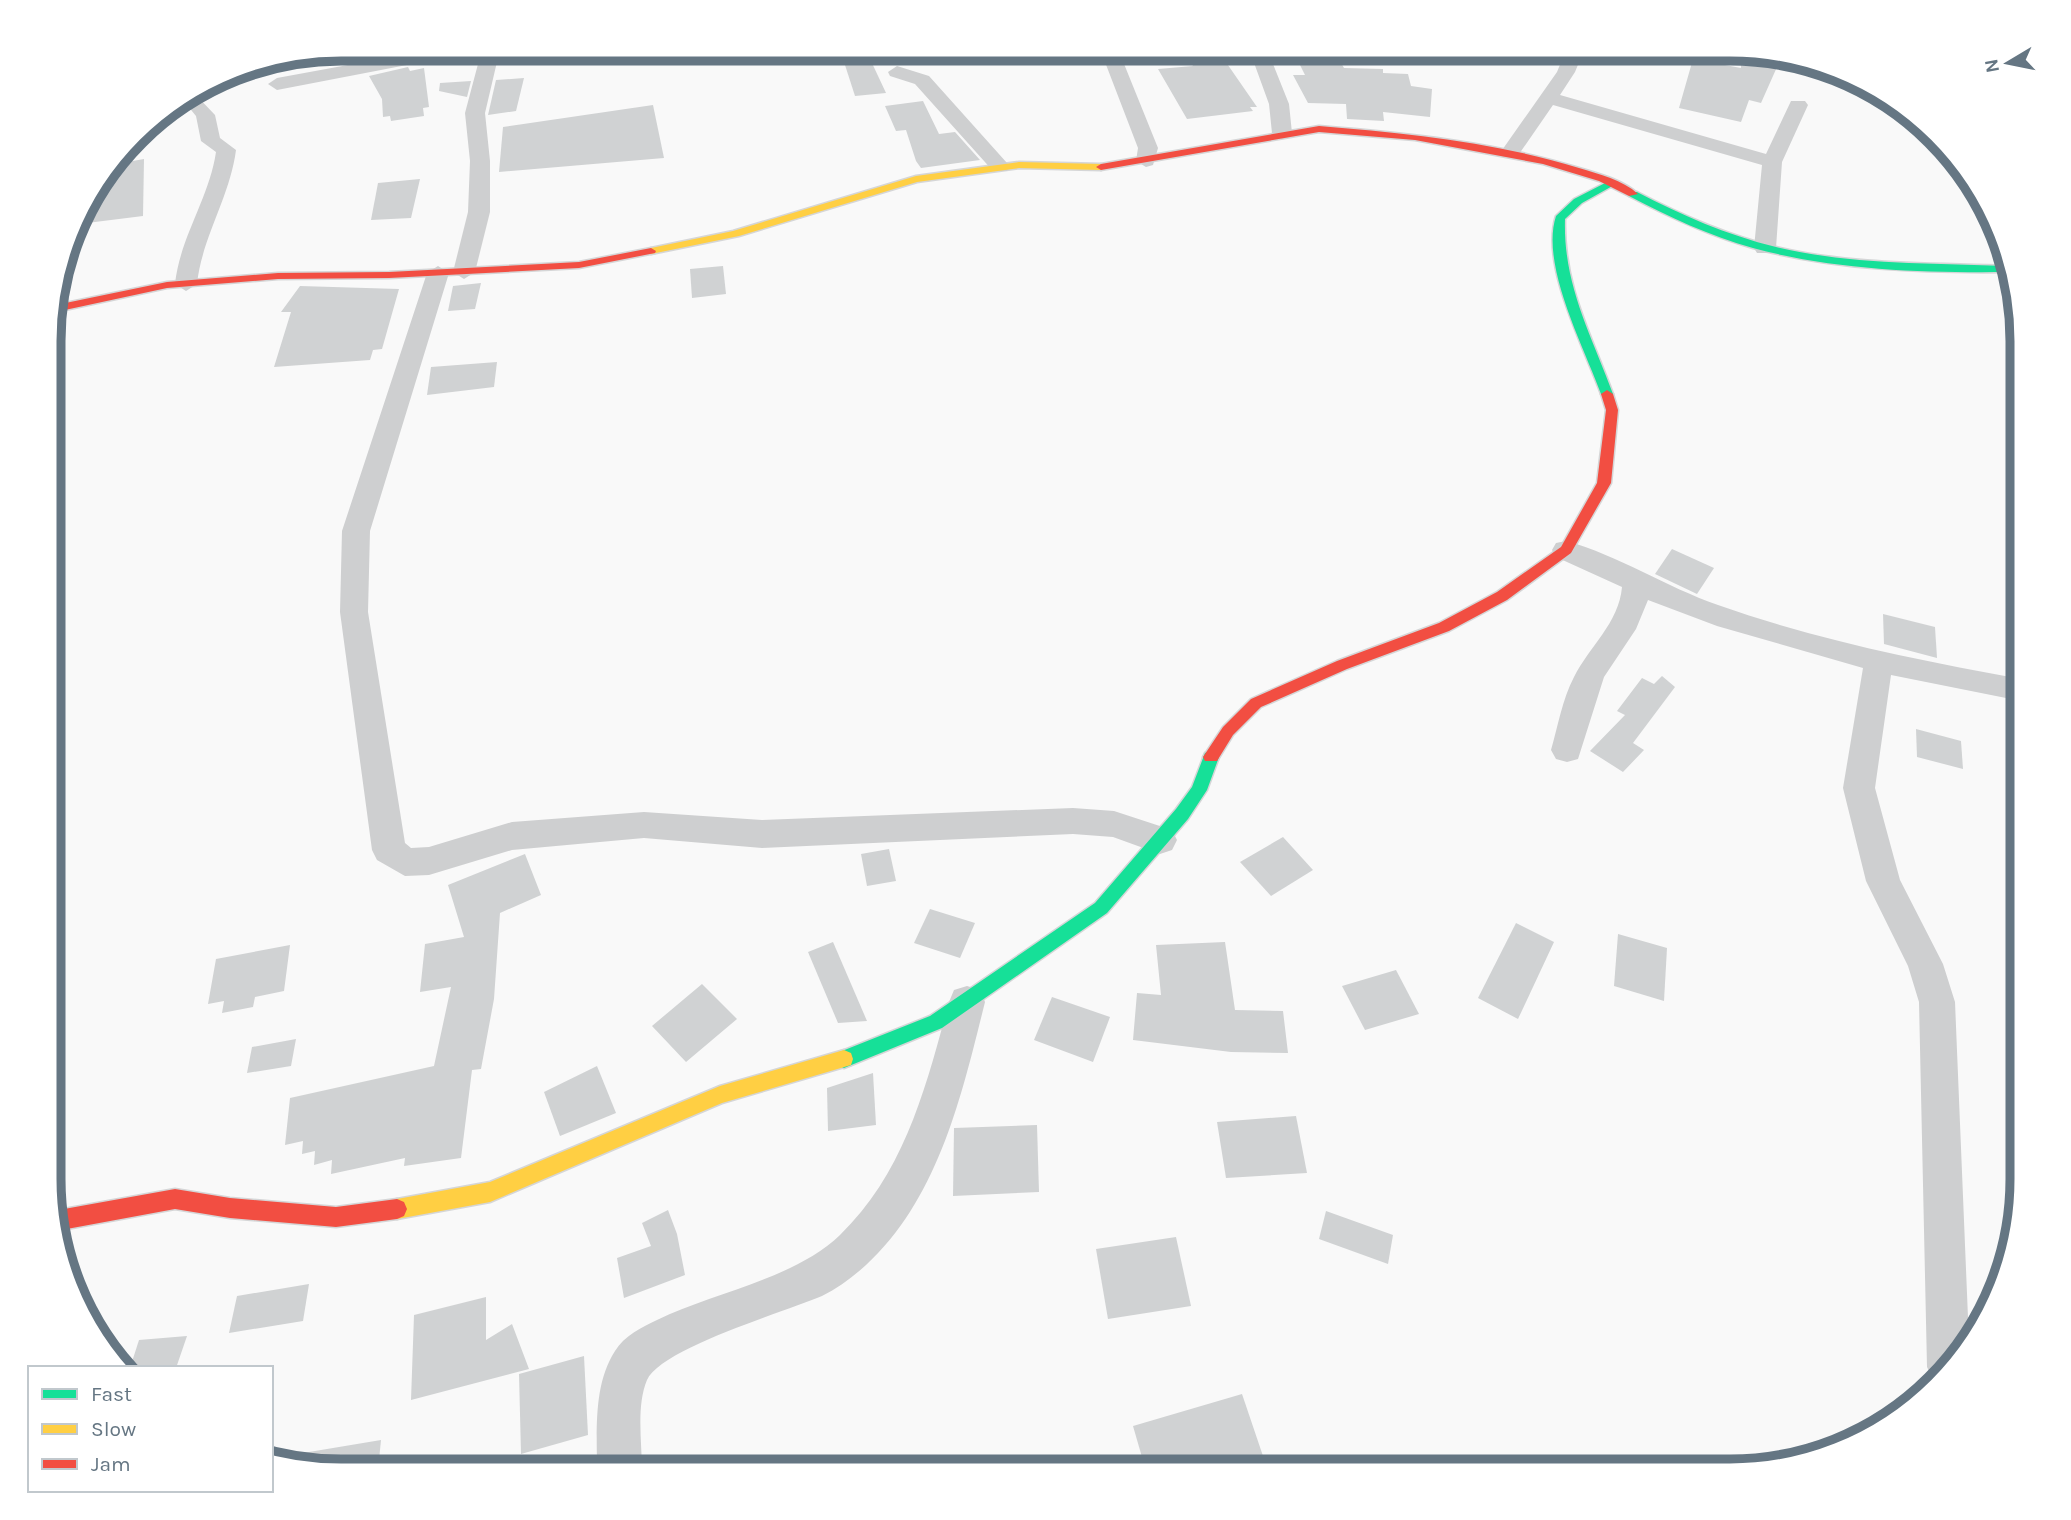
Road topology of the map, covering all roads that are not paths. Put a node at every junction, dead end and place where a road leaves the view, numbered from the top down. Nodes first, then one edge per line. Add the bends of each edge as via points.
1 (400, 61) edge
2 (488, 61) edge
3 (1114, 61) edge
4 (1263, 61) edge
5 (1569, 61) edge
6 (897, 72) dead end
7 (278, 84) dead end
8 (1547, 97) junction
9 (195, 103) edge
10 (1798, 105) dead end
11 (1282, 133) junction
12 (1510, 153) junction
13 (1146, 161) junction
14 (1772, 162) junction
15 (1000, 167) junction
16 (1611, 184) junction
17 (1765, 248) junction
18 (2000, 269) edge
19 (451, 272) junction
20 (186, 284) junction
21 (64, 308) edge
22 (1566, 550) junction
23 (1636, 582) junction
24 (1879, 659) junction
25 (2010, 688) edge
26 (1567, 750) dead end
27 (1160, 840) junction
28 (967, 1002) junction
29 (64, 1219) edge
30 (1949, 1353) edge
31 (620, 1459) edge

1 - 7 street
2 - 19 street via 475,113 479,212
3 - 13 street via 1148,148
4 - 11 street via 1279,104
5 - 8 street
6 - 15 street via 922,80
8 - 12 street
8 - 14 street
9 - 20 street via 205,115 211,141 226,150 208,218 186,268
10 - 14 street
11 - 12 street via 1354,130
11 - 13 street
12 - 16 street
13 - 15 street via 1099,167
14 - 17 street
15 - 19 street via 916,179 735,234 670,248 579,265
16 - 17 street
16 - 22 street via 1578,201 1560,218 1557,249 1572,308 1612,410 1604,483
17 - 18 street via 1875,264
19 - 20 street via 278,276
19 - 27 street via 356,531 354,612 389,850 405,862 429,860 512,836 644,825 762,835 1073,821 1114,824
20 - 21 street
22 - 23 street
22 - 27 street via 1502,596 1444,627 1256,704 1228,731 1209,760 1199,790
23 - 24 street via 1727,619
23 - 26 street via 1637,600 1629,622 1589,677
24 - 25 street
24 - 30 street via 1859,788 1883,881 1924,964 1937,1002
27 - 28 street via 1101,908
28 - 29 street via 936,1022 882,1046 720,1095 490,1192 337,1217 175,1199
28 - 31 street via 939,1109 895,1200 853,1249 813,1279 734,1308 651,1347 632,1362 620,1412

